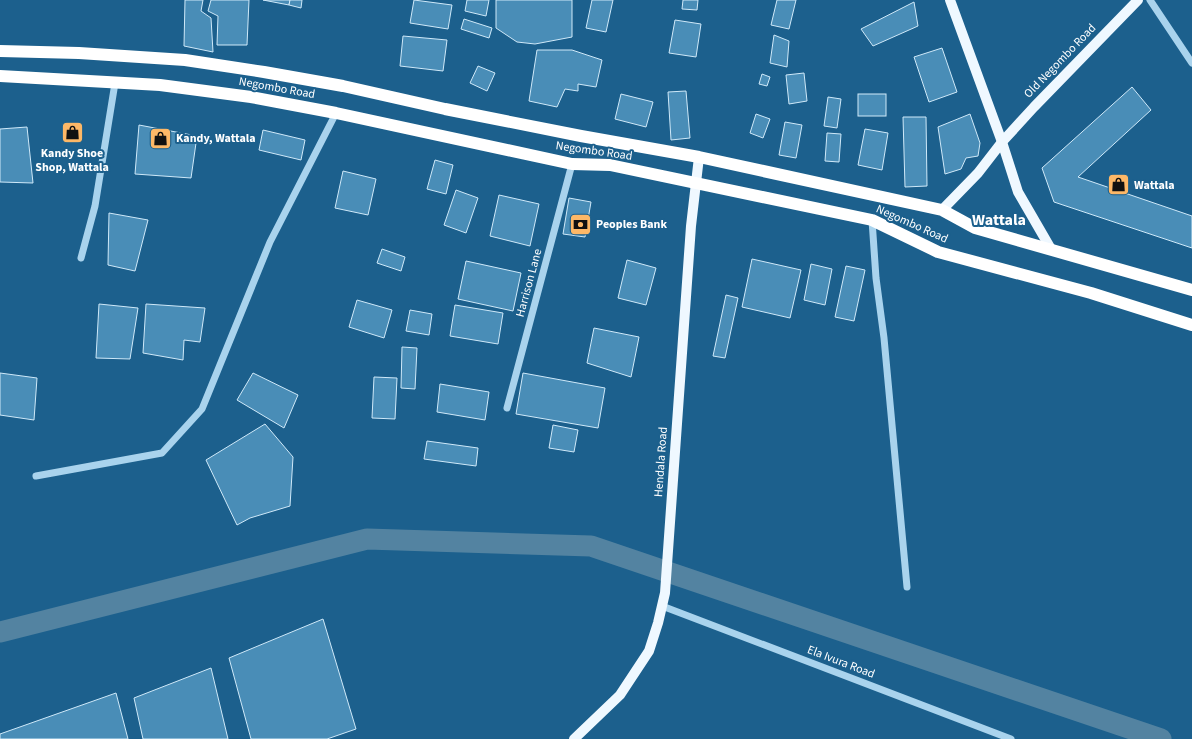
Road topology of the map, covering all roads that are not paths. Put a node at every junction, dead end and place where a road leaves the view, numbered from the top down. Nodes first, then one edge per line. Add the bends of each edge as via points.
1 (950, 0) edge
2 (1138, 0) edge
3 (1150, 0) edge
4 (0, 52) edge
5 (1192, 63) edge
6 (0, 76) edge
7 (115, 83) junction
8 (336, 113) junction
9 (1002, 142) junction
10 (700, 157) junction
11 (572, 164) junction
12 (696, 183) junction
13 (942, 210) junction
14 (872, 220) junction
15 (1051, 249) junction
16 (81, 258) dead end
17 (1192, 290) edge
18 (1192, 326) edge
19 (508, 408) dead end
20 (36, 476) dead end
21 (908, 587) dead end
22 (662, 606) junction
23 (574, 739) edge
24 (1011, 739) edge

1 - 9 main road
2 - 9 main road, Old Negombo Road
3 - 5 street
4 - 10 highway, Negombo Road via 79,53 185,60 343,86 445,109
6 - 7 highway, Negombo Road
7 - 8 highway, Negombo Road via 160,85 251,97
7 - 16 street via 95,206
8 - 11 highway, Negombo Road
8 - 20 street via 270,242 202,409 162,453
9 - 13 main road, Old Negombo Road via 978,173
9 - 15 main road via 1018,192
10 - 12 main road, Hendala Road
10 - 13 highway, Negombo Road
11 - 12 highway, Negombo Road via 610,165
11 - 19 street, Harrison Lane
12 - 14 highway, Negombo Road
12 - 22 main road, Hendala Road
13 - 15 highway, Negombo Road via 975,228
14 - 18 highway, Negombo Road via 938,252 1091,293
14 - 21 street
15 - 17 highway, Negombo Road
22 - 23 main road, Hendala Road via 649,651 620,695
22 - 24 street, Ela Ivura Road

